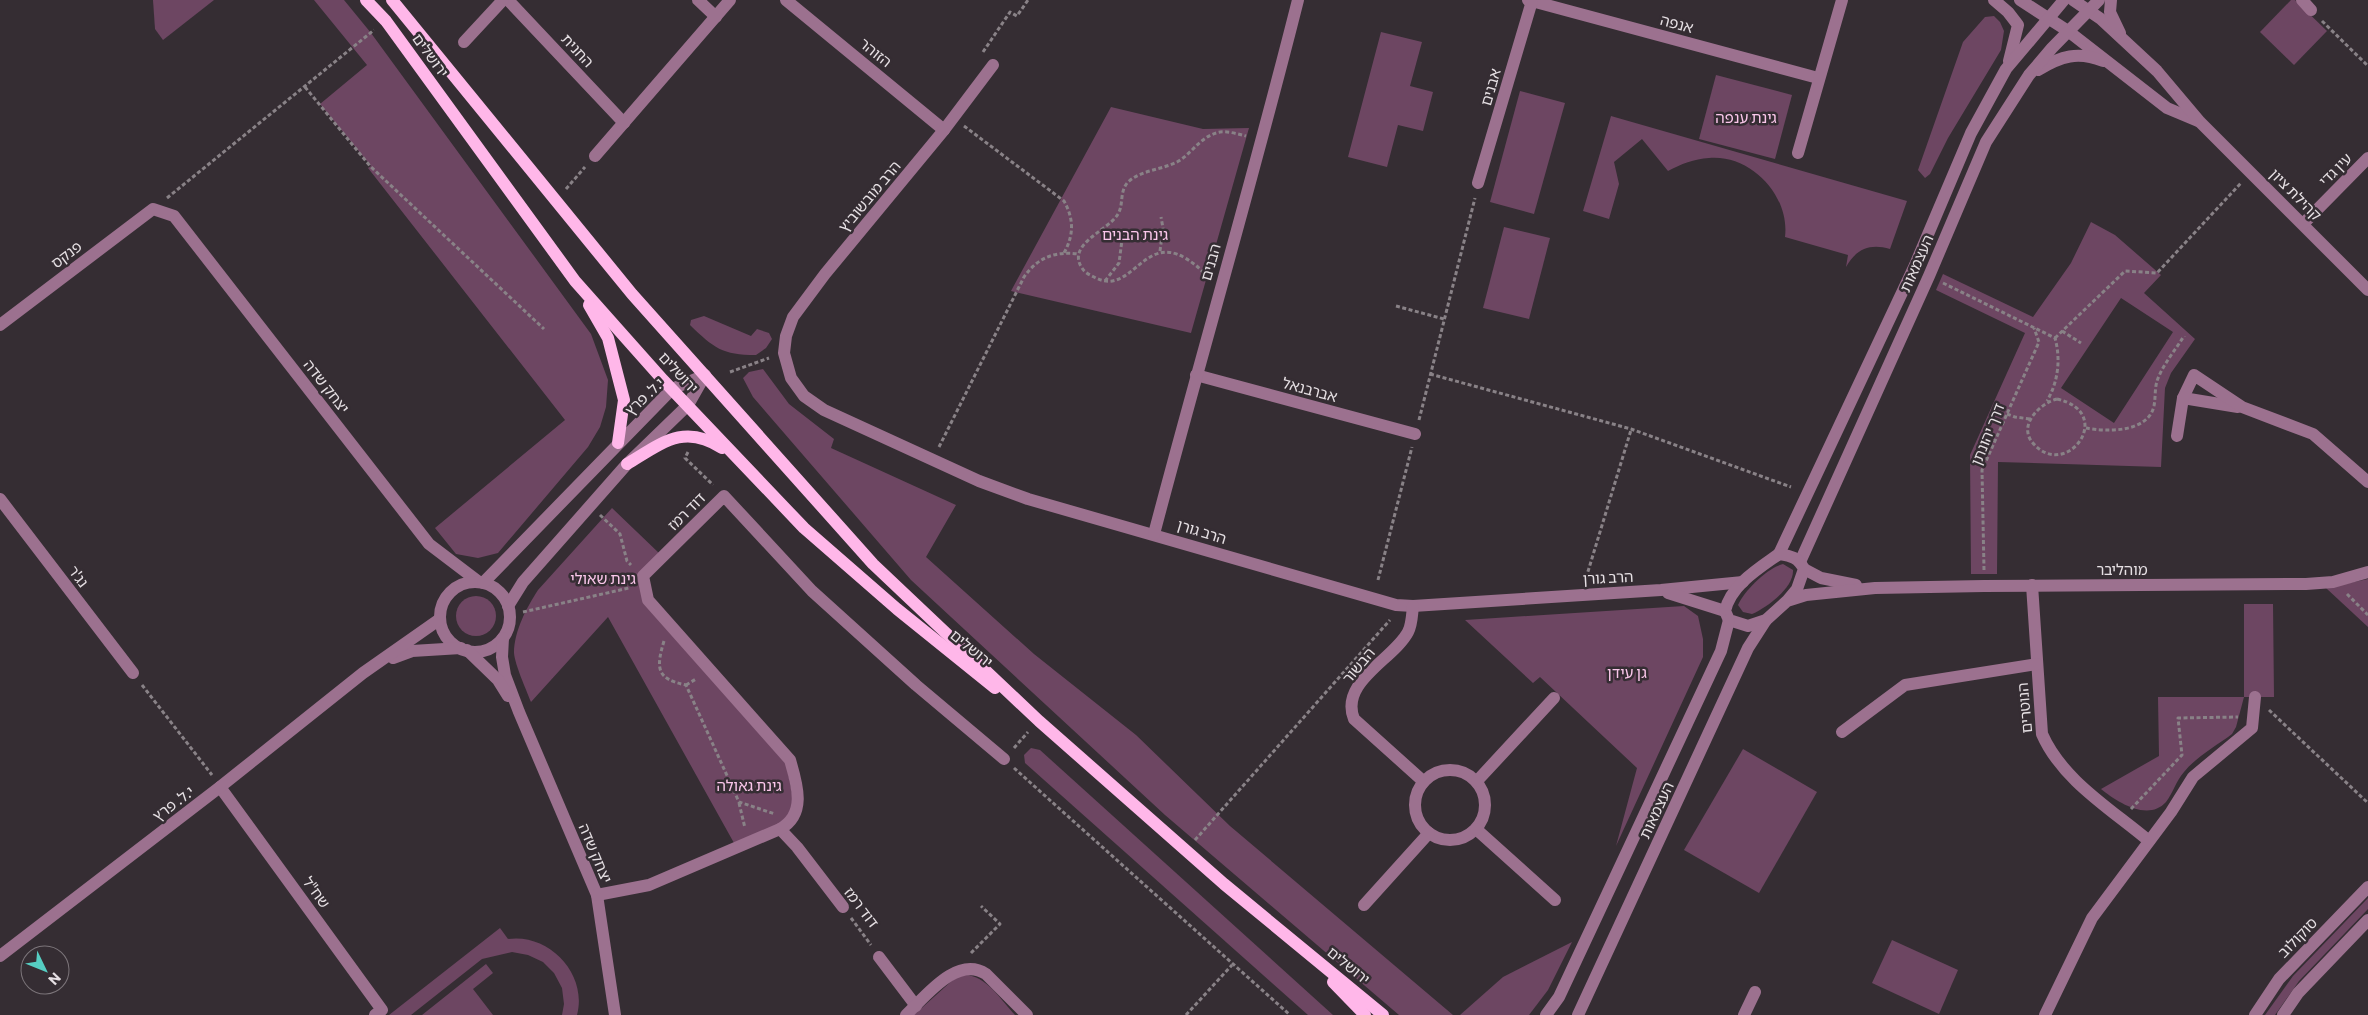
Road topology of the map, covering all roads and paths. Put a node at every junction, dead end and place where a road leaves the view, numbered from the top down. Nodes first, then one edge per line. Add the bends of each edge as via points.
1 (366, 0) edge
2 (392, 0) edge
3 (400, 0) edge
4 (502, 0) edge
5 (508, 0) edge
6 (698, 0) edge
7 (730, 0) edge
8 (786, 0) edge
9 (1028, 0) edge
10 (1298, 0) edge
11 (1842, 0) edge
12 (1994, 0) edge
13 (2020, 0) edge
14 (2064, 0) edge
15 (2073, 0) edge
16 (2099, 0) edge
17 (2111, 0) edge
18 (2302, 0) edge
19 (1530, 1) edge
20 (2089, 10) junction
21 (2311, 10) joint
22 (716, 17) junction
23 (2048, 17) junction
24 (410, 20) junction
25 (386, 21) junction
26 (2068, 30) junction
27 (2124, 40) junction
28 (464, 42) dead end
29 (2112, 64) junction
30 (993, 65) joint
31 (2368, 66) edge
32 (2006, 69) junction
33 (2030, 75) junction
34 (1818, 78) junction
35 (305, 87) junction
36 (954, 118) junction
37 (2200, 122) junction
38 (624, 123) junction
39 (944, 130) junction
40 (1249, 137) dead end
41 (1798, 153) dead end
42 (595, 156) joint
43 (2368, 158) edge
44 (2252, 172) junction
45 (1477, 187) joint
46 (565, 190) dead end
47 (153, 209) junction
48 (1161, 217) dead end
49 (2303, 224) junction
50 (1122, 240) dead end
51 (1160, 252) junction
52 (1064, 254) junction
53 (1079, 254) junction
54 (1929, 276) junction
55 (1209, 280) dead end
56 (576, 281) junction
57 (1104, 282) junction
58 (2368, 290) edge
59 (1396, 306) dead end
60 (1444, 318) junction
61 (0, 325) edge
62 (2034, 328) junction
63 (544, 329) dead end
64 (2062, 331) junction
65 (2184, 336) dead end
66 (2055, 338) junction
67 (2080, 343) dead end
68 (784, 353) junction
69 (730, 372) dead end
70 (1430, 374) junction
71 (705, 375) junction
72 (1196, 375) junction
73 (672, 390) junction
74 (2184, 398) junction
75 (2047, 401) junction
76 (688, 405) junction
77 (2242, 407) junction
78 (2007, 414) junction
79 (2030, 419) junction
80 (2086, 428) junction
81 (1631, 430) junction
82 (1415, 434) junction
83 (2177, 436) dead end
84 (618, 443) junction
85 (685, 458) dead end
86 (740, 460) junction
87 (932, 460) junction
88 (628, 464) junction
89 (704, 474) dead end
90 (2368, 482) edge
91 (1791, 487) dead end
92 (0, 499) edge
93 (600, 515) dead end
94 (1154, 534) junction
95 (1779, 554) junction
96 (627, 561) dead end
97 (1802, 565) junction
98 (2368, 572) edge
99 (1586, 578) dead end
100 (644, 580) junction
101 (1378, 580) dead end
102 (481, 582) junction
103 (1743, 582) junction
104 (2333, 582) junction
105 (2032, 585) junction
106 (1984, 586) junction
107 (1875, 588) junction
108 (1661, 590) junction
109 (1787, 602) junction
110 (1396, 605) junction
111 (508, 606) junction
112 (1413, 606) junction
113 (523, 613) dead end
114 (1727, 615) junction
115 (2368, 615) edge
116 (440, 619) junction
117 (1766, 620) junction
118 (668, 624) junction
119 (503, 638) junction
120 (464, 649) junction
121 (2037, 664) junction
122 (133, 673) joint
123 (364, 673) junction
124 (2255, 697) dead end
125 (1554, 698) dead end
126 (2270, 709) dead end
127 (1028, 711) junction
128 (519, 712) junction
129 (2253, 717) junction
130 (1039, 721) junction
131 (1842, 732) dead end
132 (1004, 759) junction
133 (1477, 781) junction
134 (1423, 782) junction
135 (220, 787) junction
136 (739, 802) junction
137 (2368, 803) edge
138 (791, 819) junction
139 (2122, 819) junction
140 (780, 829) junction
141 (1476, 829) junction
142 (1429, 833) junction
143 (2149, 841) junction
144 (749, 842) junction
145 (1192, 844) dead end
146 (2368, 887) edge
147 (597, 895) junction
148 (1555, 900) dead end
149 (1364, 905) dead end
150 (981, 906) dead end
151 (843, 907) joint
152 (2368, 920) edge
153 (1293, 941) junction
154 (0, 956) edge
155 (879, 957) joint
156 (1232, 965) junction
157 (953, 972) junction
158 (1755, 992) dead end
159 (916, 1006) junction
160 (375, 1015) edge
161 (615, 1015) edge
162 (906, 1015) edge
163 (1027, 1015) edge
164 (1186, 1015) edge
165 (1290, 1015) edge
166 (1365, 1015) edge
167 (1383, 1015) edge
168 (1546, 1015) edge
169 (1578, 1015) edge
170 (1744, 1015) edge
171 (2045, 1015) edge
172 (2255, 1015) edge
173 (2283, 1015) edge

1 - 25 main road, ירושלים
2 - 24 main road
3 - 24 main road
4 - 28 street
5 - 38 street, החנית
6 - 22 street
7 - 22 street
8 - 39 street, הזוהר
9 - 30 path via 1017,16 1010,12 980,57
10 - 72 street, הבנים
11 - 34 street
12 - 32 street via 2018,25
13 - 23 street, קהילת ציון
14 - 23 street, העצמאות
15 - 20 street, קהילת ציון
16 - 20 street, העצמאות
17 - 27 street via 2110,12
18 - 21 street
19 - 34 street, אנפה
19 - 45 street, אבנים
20 - 26 street, העצמאות
20 - 27 street, קהילת ציון
21 - 31 path
22 - 38 street
23 - 26 street, קהילת ציון
23 - 32 street, העצמאות
24 - 71 main road, ירושלים via 632,294
25 - 35 path
25 - 56 main road, ירושלים
26 - 29 street, קהילת ציון
26 - 33 street, העצמאות
27 - 37 street, קהילת ציון via 2172,88
29 - 33 street via 2069,55
29 - 37 street, קהילת ציון via 2167,108
30 - 36 street, הרב מובשוביץ
32 - 95 street, העצמאות via 1971,133 1911,273
33 - 54 street, העצמאות via 1986,142
34 - 41 street
35 - 47 path
35 - 63 path via 370,166
36 - 39 street, הרב מובשוביץ
36 - 52 path via 1064,201 1069,210 1072,232
37 - 44 street, קהילת ציון
38 - 42 street
39 - 68 street, הרב מובשוביץ via 793,317
40 - 53 path via 1221,132 1210,135 1176,162 1128,183 1123,190 1119,213 1085,242
42 - 46 path
43 - 49 street, עין גדי
44 - 49 street, קהילת ציון
44 - 64 path via 2157,273 2125,271
45 - 60 path
47 - 61 street, פנקס
47 - 102 street, יצחק שדה via 174,216 430,544
48 - 51 path
49 - 58 street, קהילת ציון
50 - 57 path via 1119,263
51 - 55 path via 1180,255 1202,270
51 - 57 path via 1141,261 1122,279
52 - 53 path
52 - 87 path via 1048,255 1024,276
53 - 57 path via 1079,261 1086,272
54 - 62 path
54 - 97 street, העצמאות
56 - 73 main road, ירושלים
56 - 84 main road via 608,338 616,367 624,400
59 - 60 path
60 - 70 path
62 - 66 path
62 - 78 path, דרך יהונתן via 2039,342
64 - 66 path
64 - 67 path
65 - 80 path via 2159,376 2150,416 2135,426
66 - 75 path via 2058,355 2056,379
68 - 69 path
68 - 87 street, הרב גורן via 791,378 804,396 824,410
70 - 81 path
70 - 82 path
71 - 73 street, י.ל. פרץ
71 - 76 street
71 - 127 main road, ירושלים via 873,564
72 - 82 street, אברבנאל
72 - 94 street, הבנים
73 - 76 main road, ירושלים
73 - 84 street, י.ל. פרץ
74 - 77 street
74 - 77 street via 2194,375
74 - 83 street
75 - 79 path
75 - 80 path via 2057,399 2073,405 2085,418
76 - 86 main road, ירושלים
76 - 88 street
77 - 90 street via 2312,434
78 - 79 path
78 - 106 path, דרך יהונתן via 1982,470
79 - 80 path via 2030,439 2044,452 2053,454 2076,446
81 - 91 path
81 - 99 path
82 - 101 path
84 - 102 street, י.ל. פרץ
85 - 89 path
86 - 88 main road via 700,436 689,435 656,446
86 - 127 main road, ירושלים via 804,528 897,609 1009,700
87 - 94 street, הרב גורן via 1028,500
88 - 111 street via 523,582
92 - 122 street, נג'ר
93 - 96 path via 620,534
94 - 110 street, הרב גורן
95 - 97 street, מוהליבר via 1792,556
95 - 103 street, העצמאות
97 - 107 street, מוהליבר via 1834,582
97 - 109 street, העצמאות via 1797,589
98 - 104 street, מוהליבר
100 - 113 path
100 - 118 street via 648,600
100 - 132 street, דוד רמז via 724,496 818,597 916,686
102 - 111 street via 499,591
102 - 116 street via 464,584 449,593
103 - 108 street, הרב גורן
103 - 114 street, העצמאות via 1731,595
104 - 105 street, מוהליבר
104 - 115 path
105 - 106 street, מוהליבר
105 - 121 street, הנוטרים
106 - 107 street, מוהליבר
107 - 109 street, מוהליבר via 1806,595
108 - 112 street, הרב גורן
108 - 114 street, הרב גורן
109 - 117 street
110 - 112 street, הרב גורן
110 - 145 path via 1393,616
111 - 119 street via 509,626
112 - 134 street, הבשור via 1408,632 1355,690 1352,712 1354,718
114 - 117 street, הרב גורן via 1748,626
114 - 168 street, העצמאות via 1722,651 1559,997
116 - 120 street via 447,636
116 - 123 street, י.ל. פרץ
117 - 169 street, העצמאות via 1748,648
118 - 136 path via 658,661 660,671 667,680 686,685
118 - 138 street via 790,760 798,788 798,803
119 - 120 street via 487,649
119 - 128 street, יצחק שדה via 505,675
120 - 123 street, י.ל. פרץ via 412,651
120 - 128 street, יצחק שדה via 498,680
121 - 131 street via 1905,685
121 - 139 street, הנוטרים via 2042,734 2049,752 2075,781
122 - 135 path
123 - 135 street, י.ל. פרץ
124 - 129 street
125 - 133 street
126 - 137 path
127 - 130 main road, ירושלים
128 - 147 street, יצחק שדה
129 - 139 path via 2178,718 2182,756
129 - 143 street via 2252,728 2193,777
130 - 132 path
130 - 153 main road, ירושלים
132 - 156 path
133 - 134 street via 1469,774 1445,769
133 - 141 street via 1486,805
134 - 142 street via 1415,801 1416,812 1419,822
135 - 154 street, י.ל. פרץ
135 - 160 street, שח"ל via 382,1010
136 - 138 path
136 - 144 path
138 - 140 street
139 - 143 street, הנוטרים
140 - 144 street
140 - 151 street, דוד רמז
141 - 142 street via 1458,839 1446,840
141 - 148 street
142 - 149 street
143 - 171 street via 2087,926
144 - 147 street via 649,885
146 - 172 street, סוקולוב via 2279,979
147 - 161 street, יצחק שדה
150 - 157 path via 1000,924
151 - 155 path, דוד רמז
152 - 173 street via 2298,993
153 - 166 main road, ירושלים
153 - 167 main road, ירושלים
155 - 159 street
156 - 164 path
156 - 165 path
157 - 159 street
157 - 163 street via 979,969
158 - 170 street
159 - 162 street

